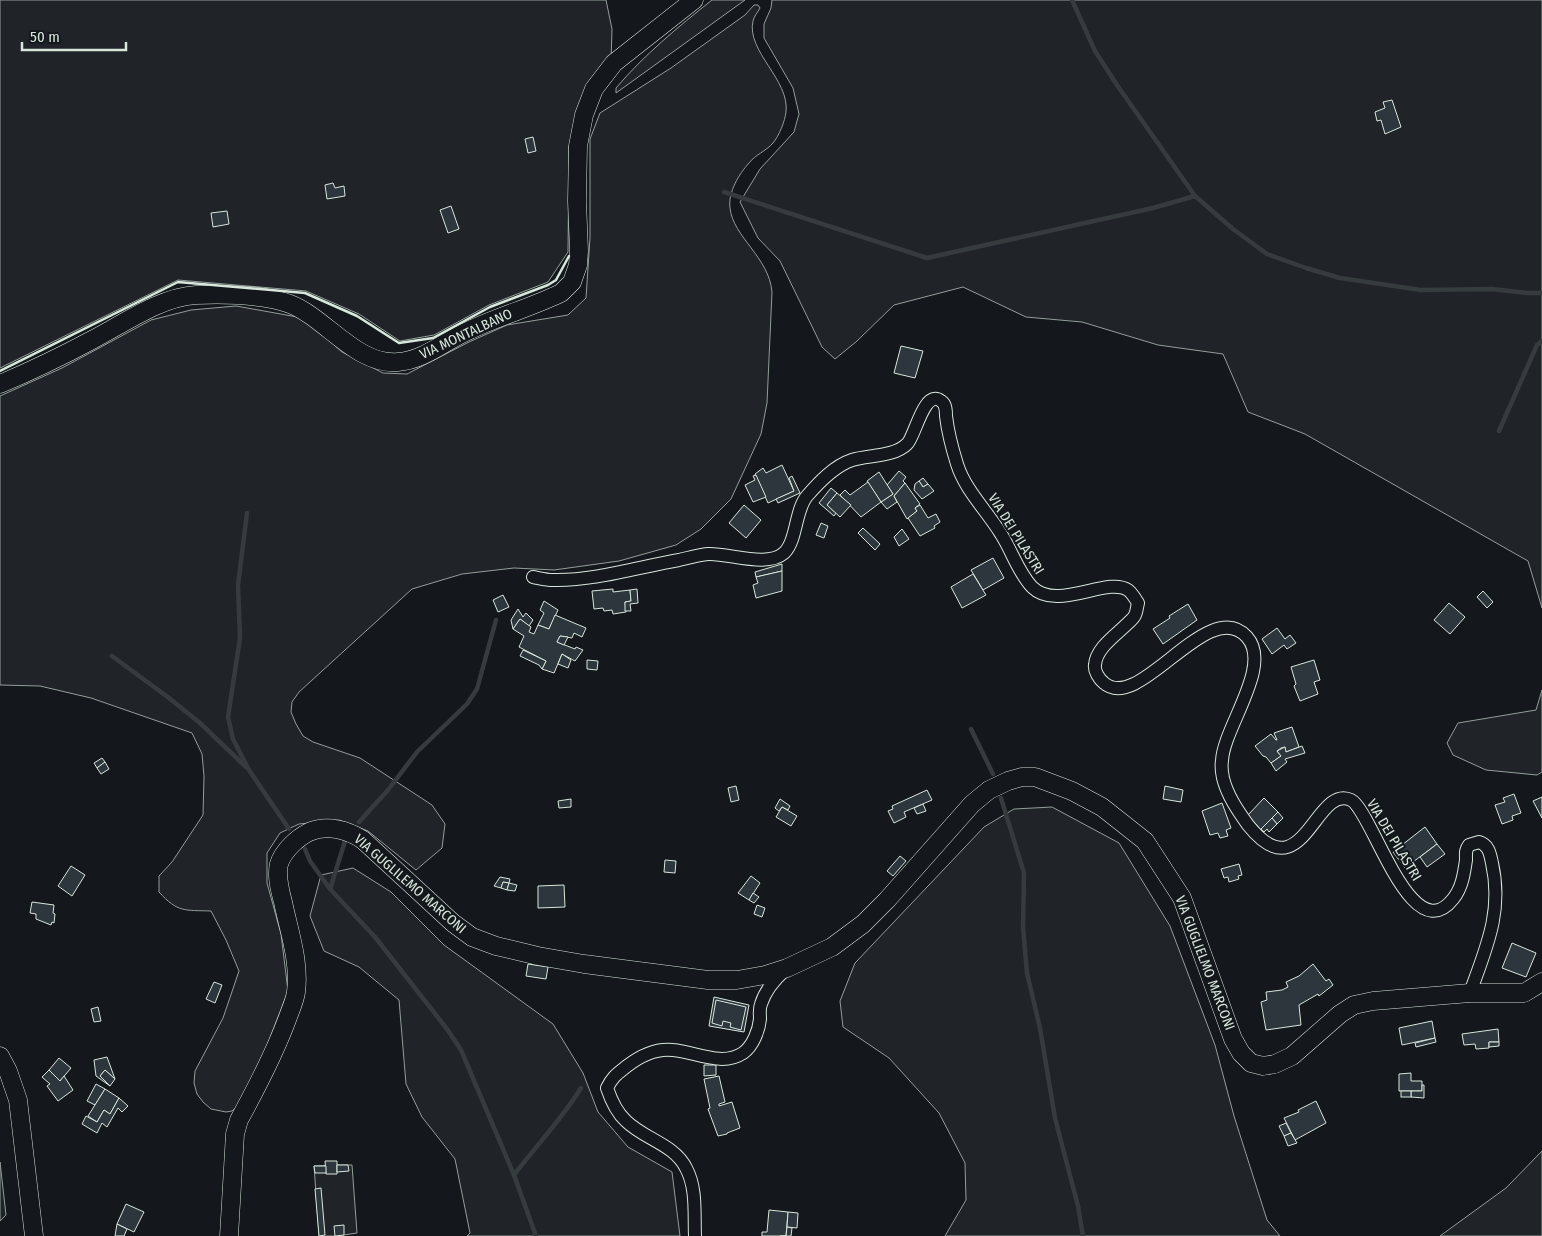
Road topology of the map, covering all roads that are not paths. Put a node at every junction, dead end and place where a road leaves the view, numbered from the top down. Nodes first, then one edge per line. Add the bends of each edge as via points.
1 (694, 0) edge
2 (0, 384) edge
3 (533, 577) dead end
4 (786, 968) junction
5 (1542, 982) edge
6 (1470, 993) junction
7 (0, 1056) edge
8 (34, 1236) edge
9 (228, 1236) edge
10 (695, 1236) edge

1 - 2 street, VIA MONTALBANO via 614,63 594,89 584,115 578,146 578,265 572,282 561,293 468,330 428,353 398,362 367,356 308,313 289,304 253,297 194,296 148,309
3 - 6 street, VIA DEI PILASTRI via 552,580 598,576 708,554 773,558 790,545 805,499 819,483 850,461 898,450 907,444 930,400 941,401 945,405 948,435 958,468 1033,587 1041,594 1065,596 1119,586 1128,590 1138,602 1135,616 1097,655 1094,667 1105,684 1130,686 1211,630 1236,630 1252,643 1254,668 1222,761 1231,798 1262,840 1272,847 1292,845 1334,801 1351,800 1364,815 1389,867 1415,902 1434,910 1452,901 1460,890 1469,845 1479,842 1487,846 1494,869 1494,921
4 - 6 street, VIA GUGLIELMO MARCONI via 832,947 863,924 972,804 989,790 1022,777 1036,778 1072,791 1102,806 1145,841 1182,898 1233,1039 1241,1054 1251,1063 1269,1066 1292,1056 1354,1005
4 - 9 street, VIA GUGLILEMO MARCONI via 737,980 708,980 584,964 496,946 472,937 453,923 364,840 340,830 311,831 298,838 279,865 278,882 294,952 296,993 279,1043 235,1134
4 - 10 street via 761,1003 757,1034 745,1052 731,1059 672,1050 649,1052 612,1077 607,1088 612,1102 626,1121 668,1148 686,1167 693,1187
5 - 6 street, VIA GUGLIELMO MARCONI via 1524,993
7 - 8 street via 18,1100

